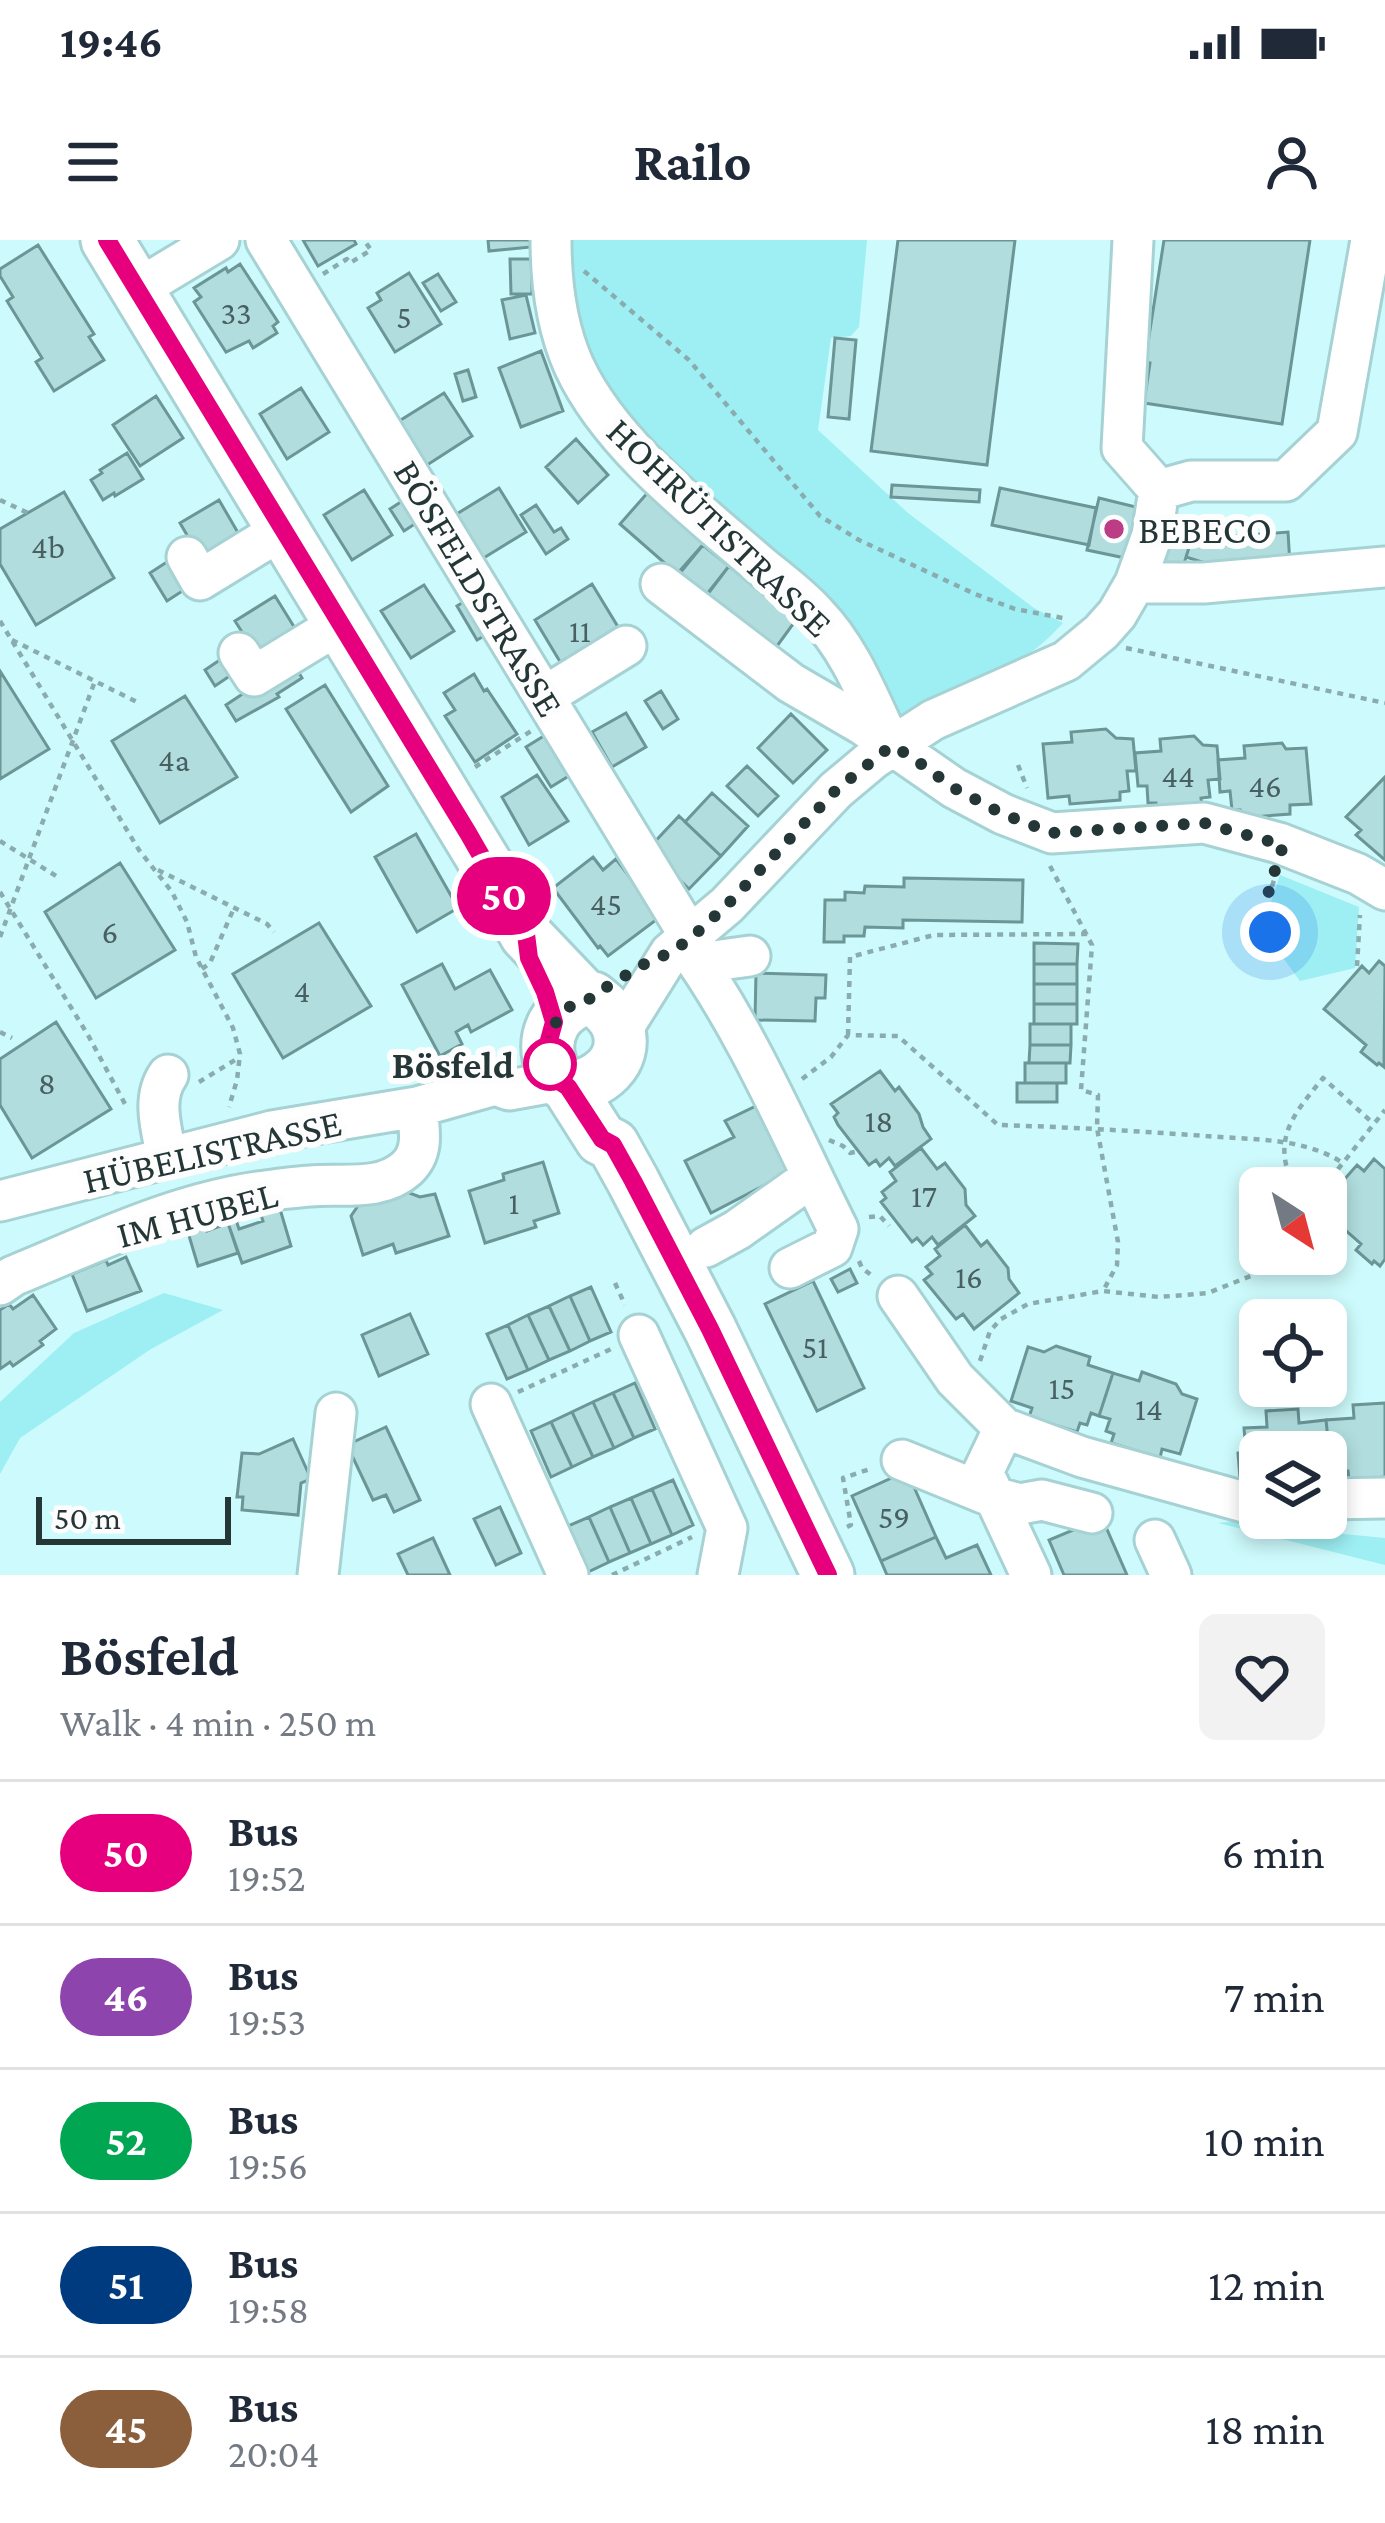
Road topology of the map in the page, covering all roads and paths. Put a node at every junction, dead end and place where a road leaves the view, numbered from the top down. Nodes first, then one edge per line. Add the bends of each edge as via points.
1 (106, 240) edge
2 (219, 240) edge
3 (266, 240) edge
4 (364, 240) edge
5 (1132, 240) edge
6 (1371, 240) edge
7 (563, 250) edge
8 (298, 289) junction
9 (136, 290) junction
10 (1159, 490) junction
11 (0, 500) edge
12 (28, 513) dead end
13 (283, 530) junction
14 (187, 557) dead end
15 (1385, 566) edge
16 (1135, 583) junction
17 (661, 584) dead end
18 (0, 621) edge
19 (340, 623) junction
20 (1083, 625) junction
21 (12, 640) junction
22 (626, 646) dead end
23 (239, 652) dead end
24 (95, 681) junction
25 (137, 702) dead end
26 (1385, 703) edge
27 (550, 706) junction
28 (73, 740) junction
29 (891, 746) junction
30 (1018, 765) dead end
31 (475, 767) dead end
32 (1028, 811) junction
33 (0, 841) edge
34 (1283, 845) junction
35 (29, 859) junction
36 (154, 868) junction
37 (62, 879) dead end
38 (1378, 886) edge
39 (0, 892) edge
40 (234, 908) junction
41 (10, 909) junction
42 (274, 932) dead end
43 (1270, 932) dead end
44 (1088, 934) junction
45 (0, 937) edge
46 (686, 949) junction
47 (750, 956) dead end
48 (1357, 966) dead end
49 (202, 969) junction
50 (0, 1032) edge
51 (848, 1035) junction
52 (12, 1037) dead end
53 (579, 1042) junction
54 (240, 1057) junction
55 (183, 1079) joint
56 (773, 1098) junction
57 (417, 1107) junction
58 (1385, 1110) edge
59 (1374, 1124) junction
60 (1097, 1128) junction
61 (230, 1142) junction
62 (1284, 1142) junction
63 (1343, 1162) junction
64 (148, 1163) junction
65 (1287, 1167) edge
66 (1339, 1167) edge
67 (812, 1177) junction
68 (0, 1202) edge
69 (838, 1228) junction
70 (706, 1247) dead end
71 (790, 1268) dead end
72 (1253, 1275) edge
73 (0, 1285) edge
74 (1103, 1291) junction
75 (898, 1296) joint
76 (641, 1339) joint
77 (982, 1354) dead end
78 (502, 1398) joint
79 (337, 1413) dead end
80 (1004, 1428) junction
81 (902, 1460) dead end
82 (843, 1478) dead end
83 (993, 1498) junction
84 (1385, 1498) edge
85 (1347, 1499) edge
86 (1239, 1501) edge
87 (1092, 1513) dead end
88 (724, 1523) junction
89 (831, 1554) edge
90 (318, 1575) edge
91 (568, 1575) edge
92 (612, 1575) edge
93 (718, 1575) edge
94 (1031, 1575) edge

1 - 9 main road
2 - 9 street
3 - 8 street, BÖSFELDSTRASSE
4 - 8 path via 370,250
5 - 10 street via 1122,448
6 - 10 street via 1337,432 1286,482 1191,481
7 - 20 path via 689,360 820,516 975,594
7 - 29 street, HOHRÜTISTRASSE via 552,290 586,389 616,433 824,623
8 - 27 street, BÖSFELDSTRASSE
9 - 13 main road
10 - 16 street
11 - 12 path
13 - 14 street via 200,580
13 - 19 main road
15 - 16 street
16 - 20 street via 1117,614
17 - 29 street, HOHRÜTISTRASSE via 791,683
18 - 21 path
19 - 23 street via 254,676
19 - 53 main road via 526,934 545,992
20 - 26 path via 1124,648
20 - 29 street via 1077,653
21 - 24 path
21 - 28 path
22 - 27 street
24 - 25 path
24 - 28 path
27 - 31 path
27 - 46 street, BÖSFELDSTRASSE
28 - 35 path
28 - 36 path
29 - 32 street via 1003,814
29 - 46 street via 836,790
30 - 32 path
32 - 34 street via 1052,833 1204,823
32 - 44 path
33 - 35 path
34 - 38 street
34 - 43 path via 1265,909
35 - 37 path
35 - 41 path
36 - 40 path
36 - 49 path via 188,922
38 - 48 path via 1360,908
39 - 41 path
40 - 42 path
40 - 49 path
41 - 45 path
41 - 64 path via 124,1101
44 - 51 path via 934,935 850,957
44 - 60 path via 1082,1090 1098,1095
46 - 47 street
46 - 53 street
46 - 56 street, BÖSFELDSTRASSE
49 - 54 path
50 - 52 path
51 - 56 path
51 - 60 path via 898,1036 998,1125
53 - 57 street, HÜBELISTRASSE via 503,1073 495,1085
53 - 89 main road via 602,1139 613,1145
54 - 55 path
54 - 61 path via 226,1118
55 - 64 street via 160,1087
56 - 67 street, BÖSFELDSTRASSE
57 - 61 street, HÜBELISTRASSE
57 - 73 street, IM HUBEL via 416,1156 371,1185 210,1202
58 - 59 path
59 - 62 path via 1323,1078
59 - 63 path
60 - 62 path
60 - 74 path via 1118,1242
61 - 64 street, HÜBELISTRASSE
62 - 63 path
62 - 65 path
63 - 66 path
64 - 68 street, HÜBELISTRASSE
67 - 69 street, BÖSFELDSTRASSE
67 - 70 street
69 - 71 street via 832,1247
69 - 75 path via 871,1277 910,1278
72 - 74 path via 1208,1293
74 - 77 path via 1016,1309 990,1331
75 - 80 street via 955,1379
76 - 78 path
76 - 88 street
78 - 91 street
79 - 90 street
80 - 83 street via 983,1472
80 - 86 street
81 - 83 street
82 - 89 path via 851,1525
83 - 87 street
83 - 94 street
84 - 85 street
88 - 92 path
88 - 93 street

